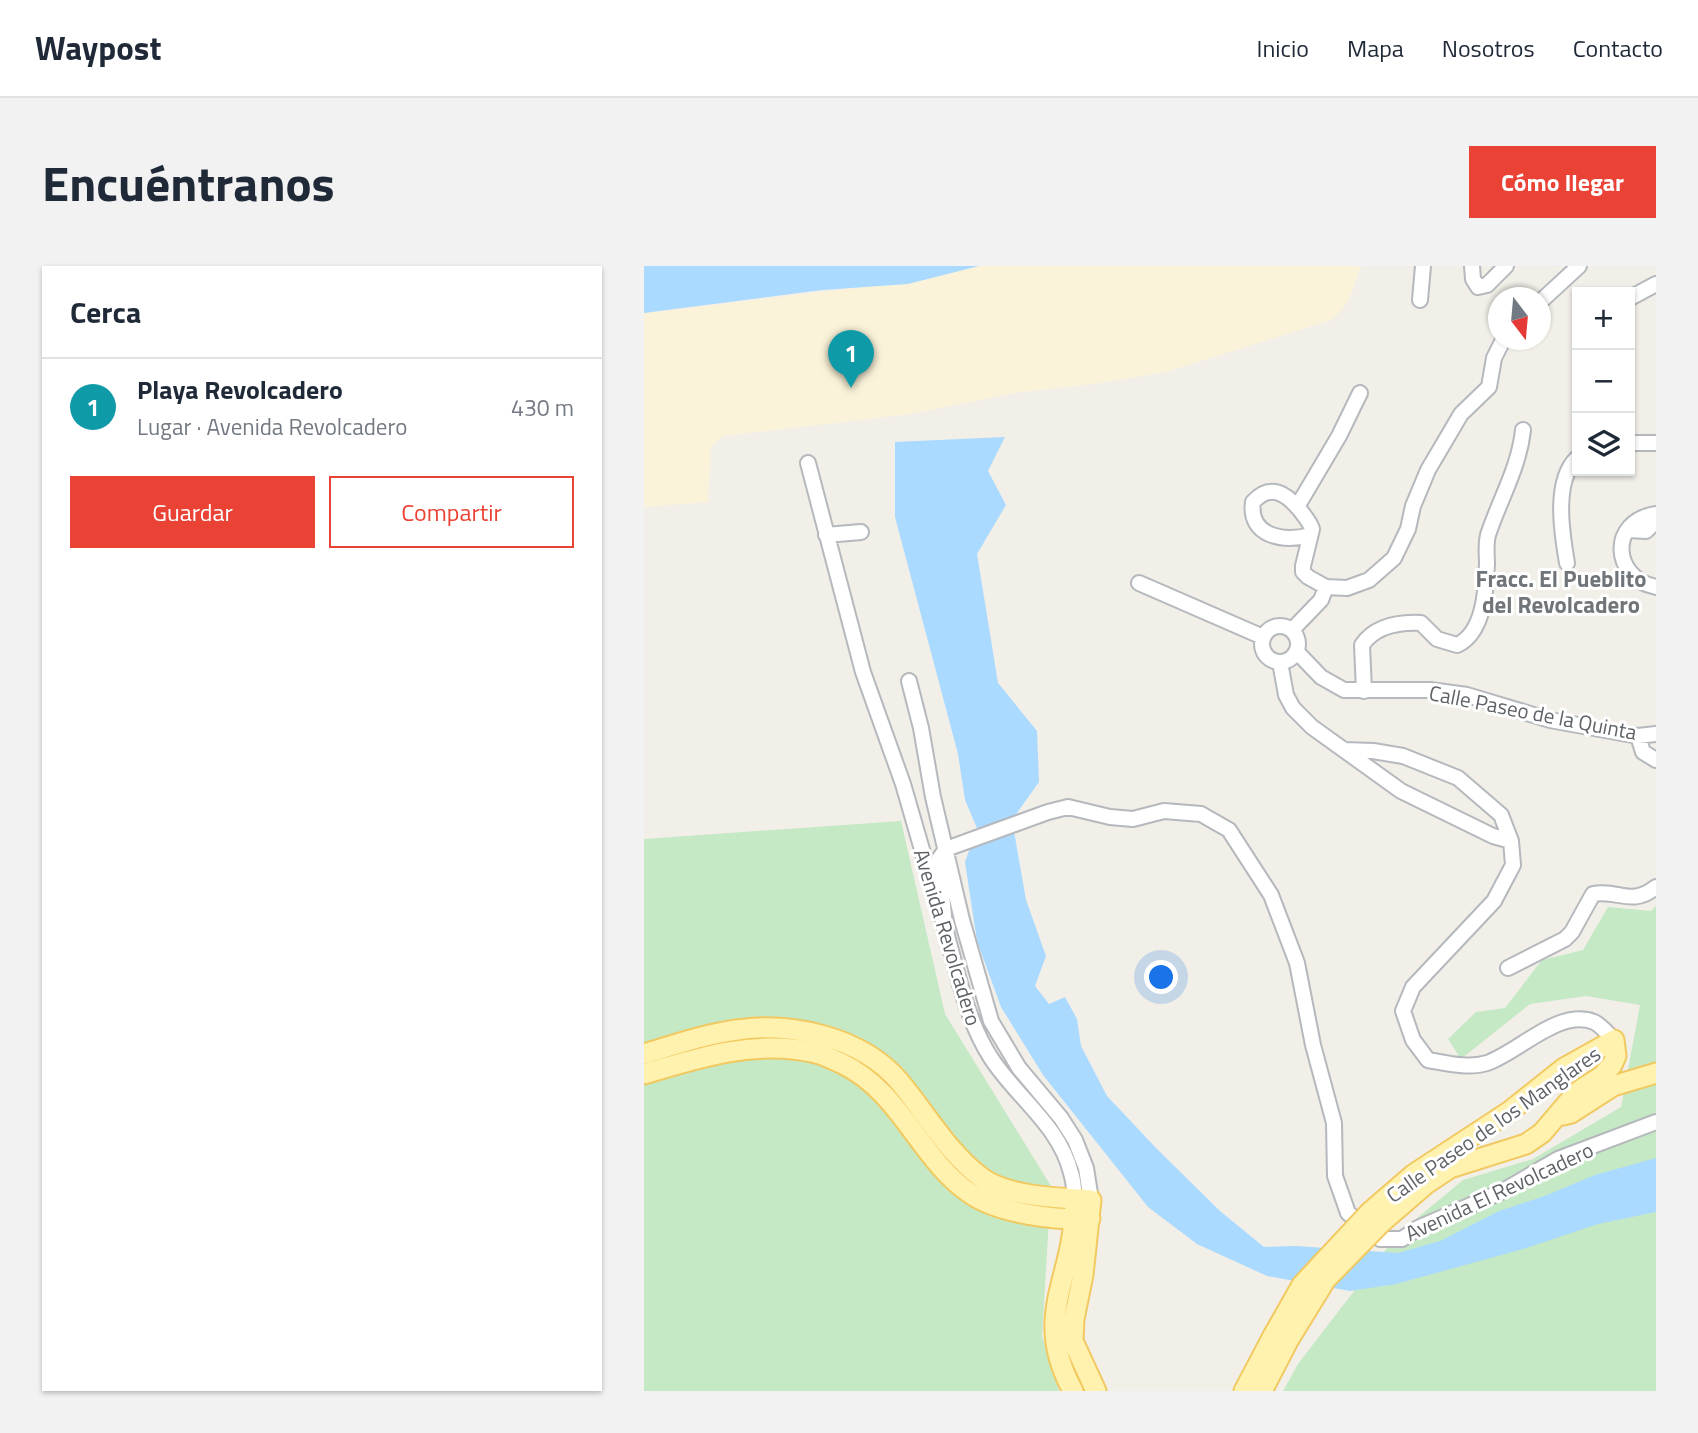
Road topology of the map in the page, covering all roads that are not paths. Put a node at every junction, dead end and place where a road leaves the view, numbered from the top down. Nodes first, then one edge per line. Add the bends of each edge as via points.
1 (1423, 266) edge
2 (1472, 266) edge
3 (1506, 266) edge
4 (1579, 266) edge
5 (1656, 284) edge
6 (1551, 292) edge
7 (1635, 295) edge
8 (1420, 300) dead end
9 (1498, 350) edge
10 (1360, 393) dead end
11 (1523, 430) dead end
12 (1635, 443) edge
13 (1656, 443) edge
14 (807, 463) dead end
15 (1572, 467) edge
16 (1297, 507) junction
17 (1656, 514) edge
18 (1656, 521) edge
19 (1629, 530) junction
20 (861, 532) dead end
21 (826, 535) junction
22 (1310, 535) junction
23 (1567, 563) dead end
24 (1139, 583) dead end
25 (1326, 587) junction
26 (1656, 587) edge
27 (1293, 630) junction
28 (1263, 638) junction
29 (1297, 652) junction
30 (1280, 662) junction
31 (909, 681) dead end
32 (1364, 691) junction
33 (1656, 734) edge
34 (1638, 736) junction
35 (1344, 750) junction
36 (1656, 760) edge
37 (929, 778) junction
38 (904, 785) junction
39 (933, 797) junction
40 (908, 802) junction
41 (1511, 841) junction
42 (953, 846) junction
43 (1656, 887) edge
44 (945, 928) junction
45 (1508, 968) dead end
46 (1614, 1040) junction
47 (644, 1054) edge
48 (1656, 1073) edge
49 (644, 1074) edge
50 (1534, 1091) junction
51 (1558, 1114) junction
52 (1061, 1118) junction
53 (1496, 1119) junction
54 (1656, 1122) edge
55 (1049, 1128) junction
56 (1512, 1149) junction
57 (1083, 1210) junction
58 (1378, 1224) junction
59 (1281, 1338) junction
60 (1073, 1391) edge
61 (1096, 1391) edge
62 (1244, 1391) edge
63 (1262, 1391) edge

1 - 8 street
2 - 3 street via 1478,287 1487,285
4 - 6 street
5 - 7 street
9 - 25 street via 1489,387 1461,414 1428,470 1394,558 1369,580 1347,588
10 - 16 street
11 - 32 street via 1512,480 1488,534 1482,604 1468,640 1457,645 1437,639 1421,623 1376,631 1362,645
12 - 13 street
14 - 21 street, Avenida Revolcadero
15 - 23 street via 1561,502
16 - 22 street via 1311,524
16 - 22 street via 1275,491 1259,496 1252,510 1260,530 1271,535 1292,539
17 - 19 street via 1637,520
18 - 19 street via 1646,531
19 - 26 street via 1622,539 1622,560 1642,584
20 - 21 street
21 - 38 street, Avenida Revolcadero via 863,672
22 - 25 street via 1303,572
24 - 28 street
25 - 27 street via 1321,600
27 - 28 street via 1276,626
27 - 29 street
28 - 30 street via 1266,656
29 - 30 street
29 - 32 street, Calle Paseo de la Quinta via 1321,677 1344,690
30 - 35 street via 1293,708
31 - 37 street, Avenida Revolcadero
32 - 34 street, Calle Paseo de la Quinta via 1430,690 1467,695 1550,720
33 - 34 street, Calle Paseo de la Quinta
34 - 36 street via 1643,752
35 - 41 street via 1401,791
35 - 41 street via 1403,756 1458,778 1501,815
37 - 38 street
37 - 39 street, Avenida Revolcadero
38 - 40 street, Avenida Revolcadero
39 - 40 street
39 - 42 street, Avenida Revolcadero
40 - 44 street, Avenida Revolcadero
41 - 46 street via 1513,865 1494,901 1413,987 1403,1011 1413,1040 1428,1060 1464,1066 1485,1064 1560,1022 1577,1019 1596,1022
42 - 44 street via 939,859
42 - 52 street, Avenida Revolcadero via 971,955 992,1021 1019,1068
42 - 58 street via 1068,807 1111,817 1164,811 1201,814 1229,830 1270,895 1297,964 1334,1123 1335,1176 1348,1213
43 - 45 street via 1633,898 1593,894 1565,939
44 - 55 street, Avenida Revolcadero via 976,1030 991,1059
46 - 50 main road, Calle Paseo de los Manglares
46 - 51 main road, Calle Paseo de los Manglares via 1612,1065 1577,1092
47 - 57 main road via 738,1030 782,1029 824,1035 867,1055 897,1078 961,1159 983,1179
48 - 51 main road, Calle Paseo de los Manglares via 1613,1086 1571,1113
49 - 57 main road via 740,1048 780,1047 818,1053 857,1071 883,1092 947,1171 972,1194 1019,1211
50 - 51 main road
50 - 53 main road, Calle Paseo de los Manglares
51 - 56 main road, Calle Paseo de los Manglares via 1542,1133
52 - 55 street
52 - 57 street, Avenida Revolcadero via 1086,1168
53 - 56 main road
53 - 58 main road, Calle Paseo de los Manglares via 1414,1174
54 - 58 street, Avenida El Revolcadero via 1558,1159 1402,1239
55 - 57 street, Avenida Revolcadero via 1063,1151
56 - 58 main road, Calle Paseo de los Manglares via 1450,1168
57 - 60 main road, Avenida Revolcadero via 1054,1311 1059,1358
57 - 61 main road, Avenida Revolcadero via 1083,1275 1073,1341
58 - 59 main road, Calle Paseo de los Manglares, bridge via 1326,1279
59 - 62 main road, Calle Paseo de los Manglares
59 - 63 main road, Calle Paseo de los Manglares

